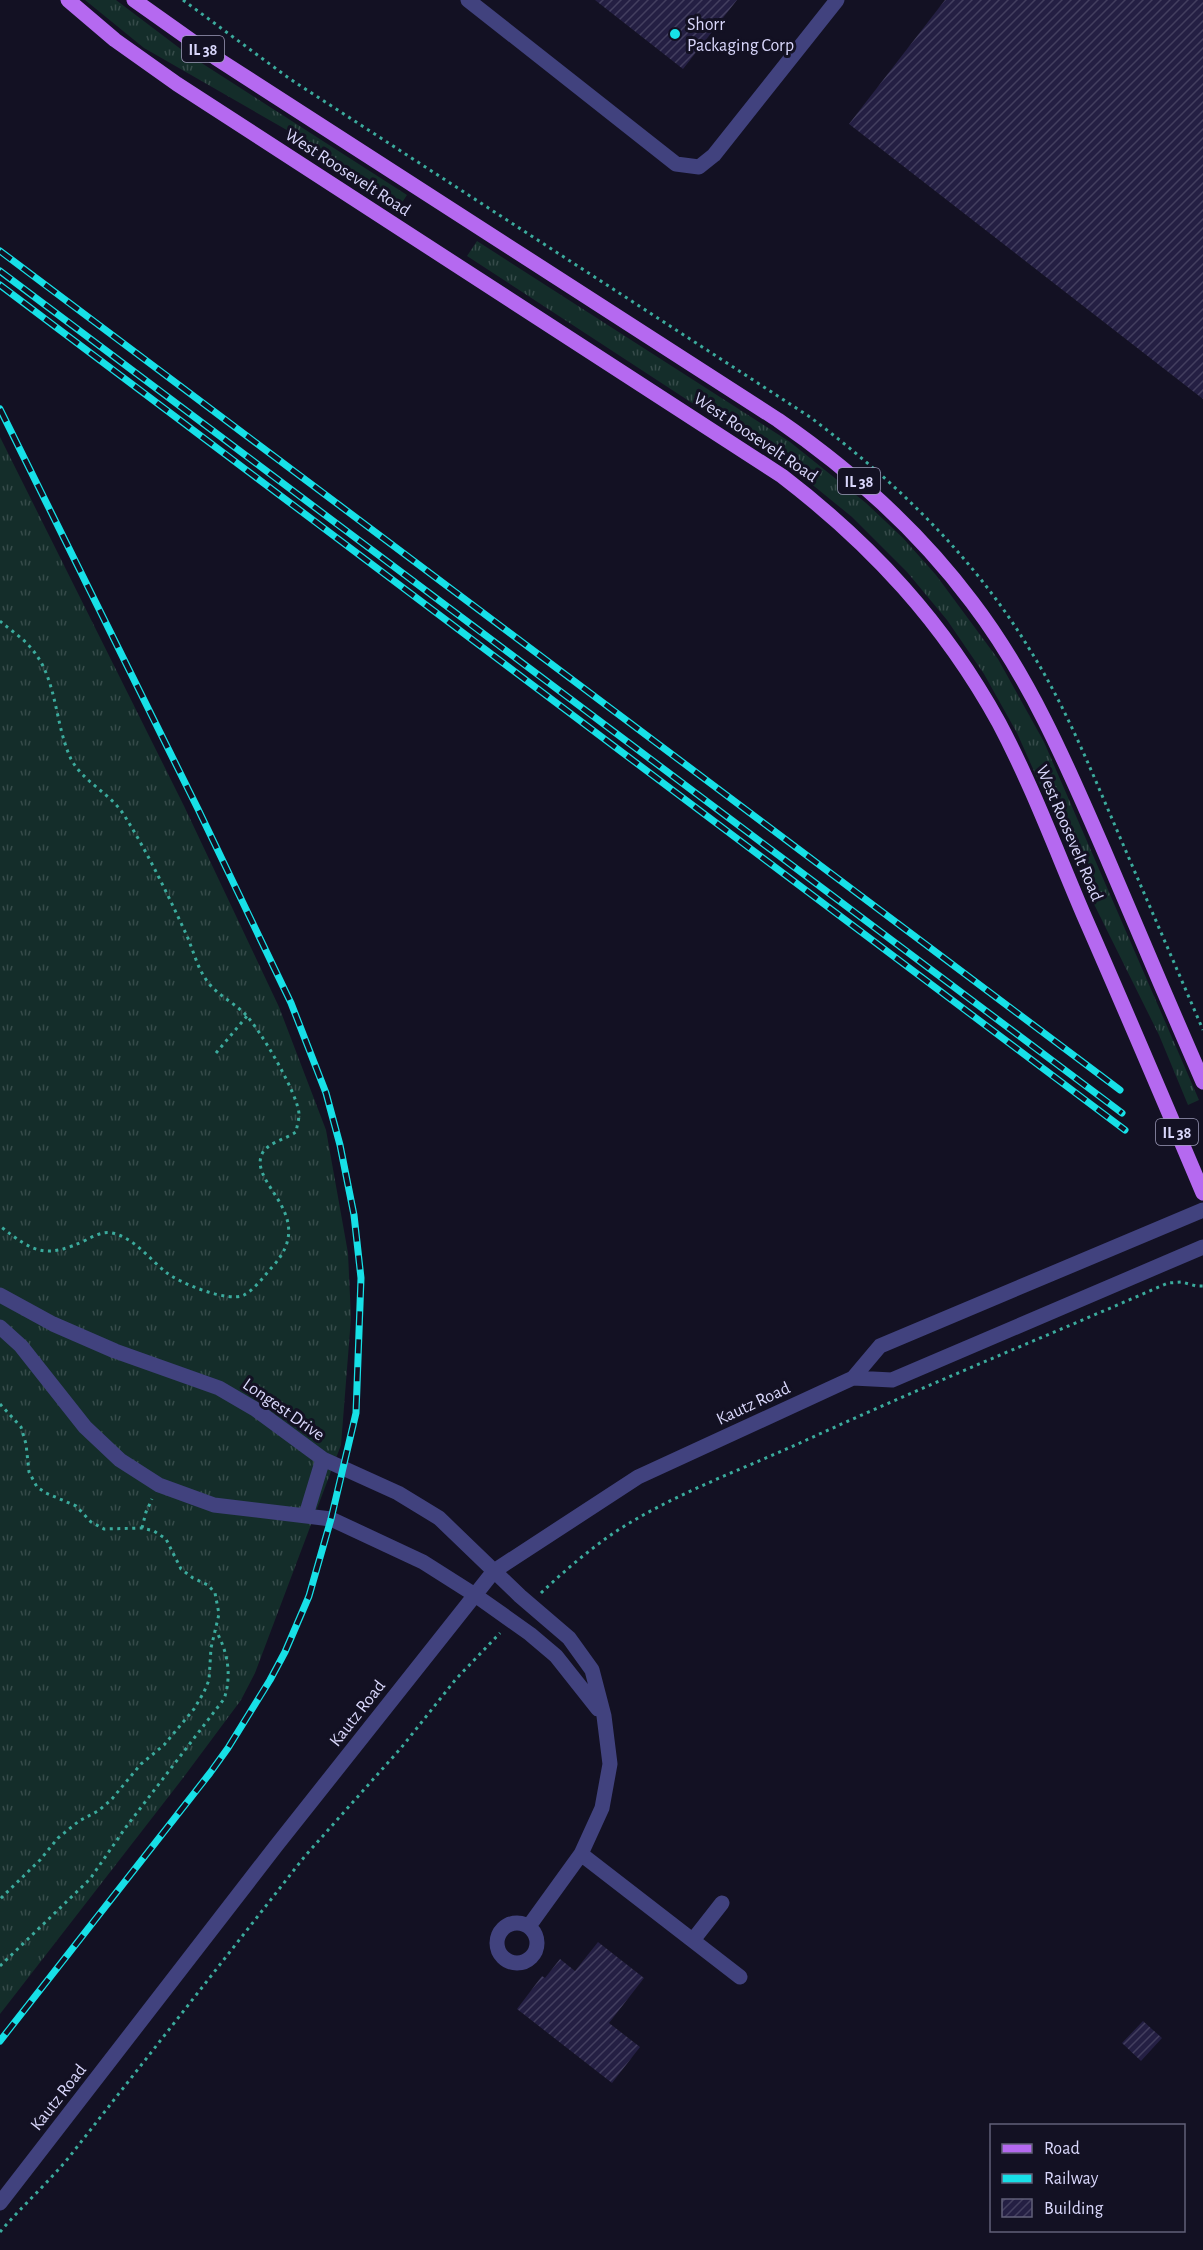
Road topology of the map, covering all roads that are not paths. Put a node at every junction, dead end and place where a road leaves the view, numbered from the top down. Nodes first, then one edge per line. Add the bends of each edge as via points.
1 (68, 0) edge
2 (134, 0) edge
3 (468, 0) edge
4 (837, 0) edge
5 (1203, 1082) edge
6 (1203, 1193) edge
7 (1203, 1210) edge
8 (1203, 1246) edge
9 (0, 1295) edge
10 (0, 1327) edge
11 (853, 1378) junction
12 (323, 1460) junction
13 (306, 1515) junction
14 (494, 1571) junction
15 (475, 1595) junction
16 (604, 1716) junction
17 (581, 1854) junction
18 (722, 1903) dead end
19 (529, 1926) dead end
20 (693, 1940) junction
21 (740, 1977) dead end
22 (0, 2203) edge

1 - 6 main road, West Roosevelt Road / IL 38 via 169,79 751,455 819,504 875,555 943,635 999,723
2 - 5 main road, West Roosevelt Road / IL 38 via 216,58 787,426 854,477 911,530 972,602 1009,654 1035,700 1067,765
3 - 4 street via 676,164 699,166 714,155
7 - 11 street, Kautz Road via 880,1346
8 - 11 street, Kautz Road via 892,1380
9 - 12 street, Longest Drive via 53,1324 116,1351 219,1388 255,1409
10 - 13 street via 21,1346 85,1427 120,1460 159,1485 214,1505
11 - 14 street, Kautz Road via 638,1476
12 - 13 street
12 - 14 street, Longest Drive via 398,1493 439,1518
13 - 15 street via 331,1519 363,1533 423,1562
14 - 15 street, Kautz Road
14 - 16 street, Longest Drive via 569,1638 592,1670
15 - 16 street via 556,1656
15 - 22 street, Kautz Road
16 - 17 street, Longest Drive via 610,1764 602,1808
17 - 19 street, Longest Drive
17 - 20 street
18 - 20 street
20 - 21 street

